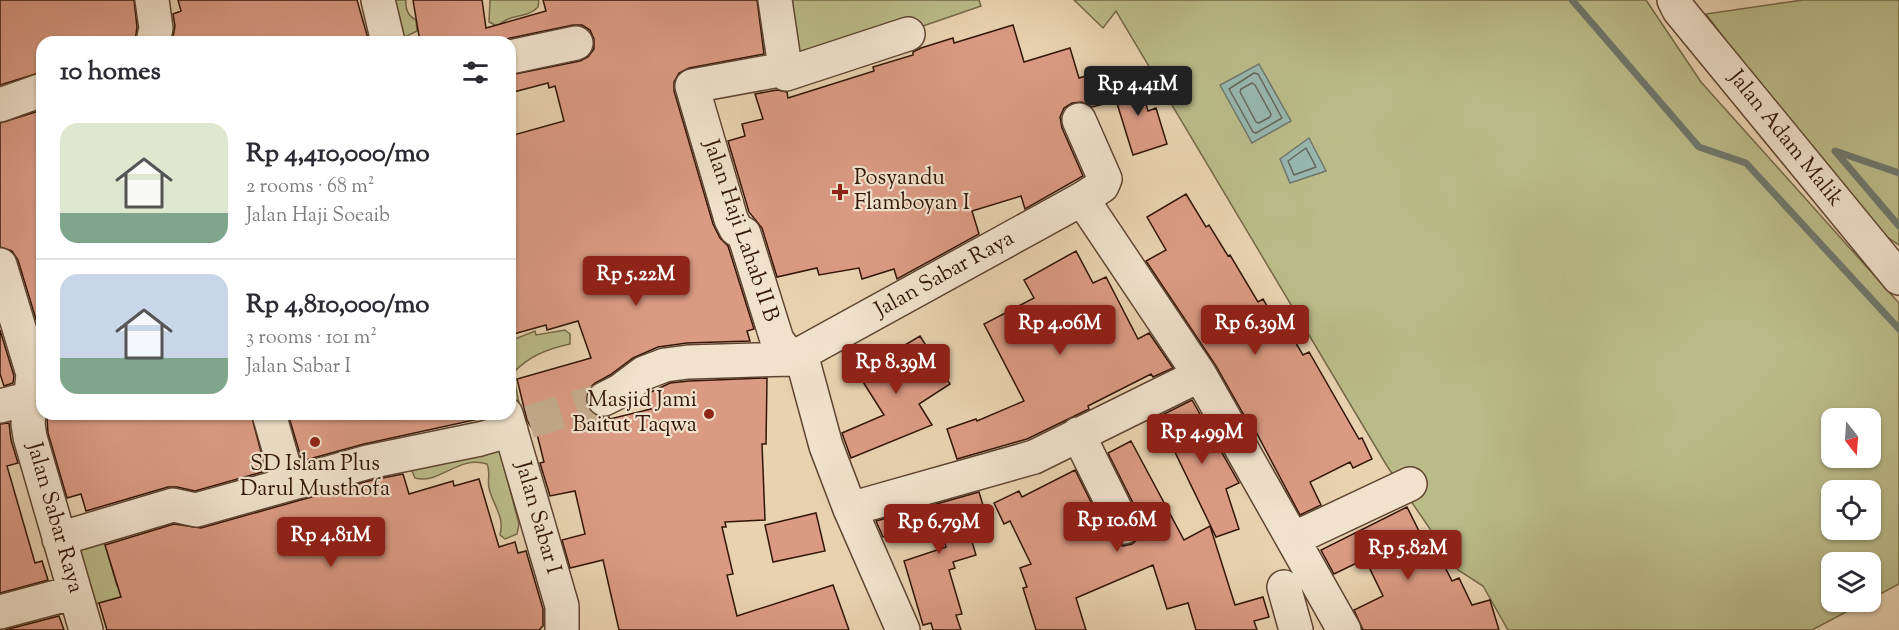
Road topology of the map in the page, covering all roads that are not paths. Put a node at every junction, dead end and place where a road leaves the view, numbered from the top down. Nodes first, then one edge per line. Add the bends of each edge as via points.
1 (152, 0) edge
2 (378, 0) edge
3 (775, 0) edge
4 (1674, 0) edge
5 (908, 34) dead end
6 (155, 36) edge
7 (387, 36) edge
8 (576, 43) dead end
9 (516, 56) edge
10 (785, 72) junction
11 (36, 92) edge
12 (0, 105) edge
13 (1079, 120) dead end
14 (1082, 199) junction
15 (0, 266) edge
16 (1899, 278) edge
17 (796, 357) junction
18 (1200, 375) junction
19 (31, 398) junction
20 (604, 399) tunnel mouth
21 (0, 406) edge
22 (271, 420) edge
23 (514, 423) edge
24 (1078, 434) junction
25 (289, 484) junction
26 (1410, 484) dead end
27 (850, 509) junction
28 (1124, 527) dead end
29 (59, 538) junction
30 (1293, 539) junction
31 (1284, 587) dead end
32 (75, 592) junction
33 (0, 612) edge
34 (562, 618) edge
35 (86, 630) edge
36 (903, 630) edge
37 (1296, 630) edge
38 (1344, 630) edge

1 - 6 street
2 - 7 street
3 - 10 street
4 - 16 street, Jalan Adam Malik
5 - 10 street
8 - 9 street
10 - 17 street, Jalan Haji Lahab II B via 692,86 731,219 744,234 777,340
11 - 12 street
13 - 14 street, Jalan Sabar Raya via 1105,179 1102,186
14 - 17 street, Jalan Sabar Raya
14 - 18 street
15 - 19 street, Jalan Sabar Raya via 31,368
17 - 20 street, Jalan Sabar Raya via 665,365 644,373
17 - 27 street
18 - 24 street
18 - 30 street
19 - 21 street
19 - 29 street, Jalan Sabar Raya via 30,437
22 - 25 street
23 - 25 street, Jalan Sabar I via 480,439 368,462
23 - 34 street, Jalan Sabar I
24 - 27 street via 1034,457
24 - 28 street
25 - 29 street, Jalan Sabar I via 196,510 172,505
26 - 30 street
27 - 36 street
29 - 32 street, Jalan Sabar Raya
30 - 38 street
31 - 37 street
32 - 33 street
32 - 35 street, Jalan Sabar Raya

